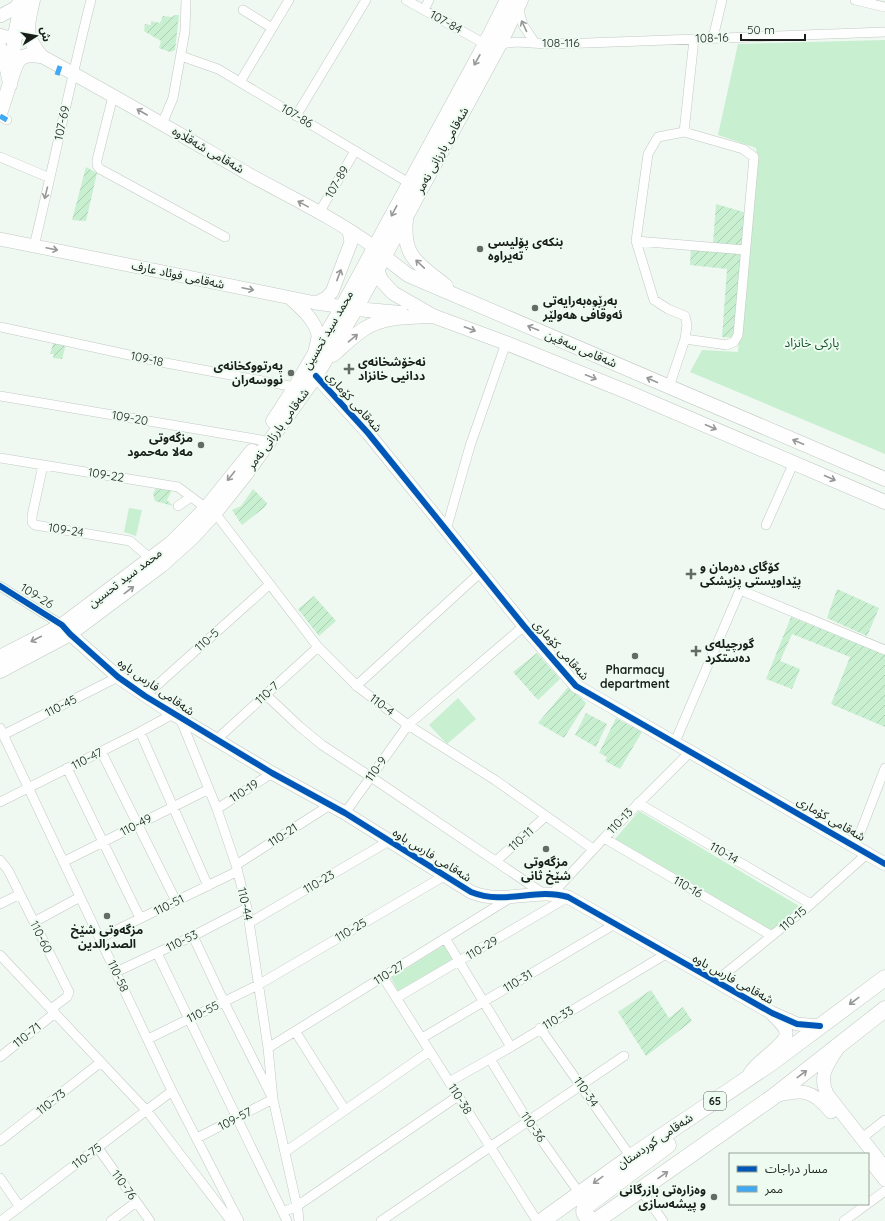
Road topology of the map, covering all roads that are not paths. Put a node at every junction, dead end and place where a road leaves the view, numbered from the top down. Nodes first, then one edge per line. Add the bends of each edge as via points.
1 (25, 0) edge
2 (91, 0) edge
3 (186, 0) edge
4 (288, 0) edge
5 (366, 0) edge
6 (406, 0) edge
7 (429, 0) edge
8 (722, 0) edge
9 (855, 0) edge
10 (515, 2) edge
11 (885, 7) edge
12 (243, 10) dead end
13 (424, 10) junction
14 (0, 16) edge
15 (28, 23) junction
16 (272, 28) junction
17 (885, 32) edge
18 (0, 36) edge
19 (15, 36) junction
20 (713, 38) junction
21 (694, 39) junction
22 (535, 43) junction
23 (587, 43) joint
24 (485, 44) junction
25 (500, 44) junction
26 (0, 47) edge
27 (41, 56) junction
28 (181, 56) junction
29 (72, 73) junction
30 (240, 82) junction
31 (10, 85) junction
32 (113, 96) junction
33 (2, 116) edge
34 (296, 116) junction
35 (162, 124) junction
36 (684, 132) junction
37 (355, 151) junction
38 (0, 157) edge
39 (50, 178) junction
40 (409, 183) junction
41 (319, 213) junction
42 (407, 214) junction
43 (349, 231) junction
44 (225, 238) dead end
45 (0, 239) edge
46 (636, 241) junction
47 (34, 246) junction
48 (374, 248) junction
49 (746, 250) junction
50 (384, 257) junction
51 (377, 272) junction
52 (408, 275) junction
53 (349, 294) junction
54 (289, 298) junction
55 (460, 298) junction
56 (316, 303) junction
57 (342, 307) junction
58 (356, 309) junction
59 (433, 316) junction
60 (0, 327) edge
61 (685, 339) junction
62 (506, 343) junction
63 (319, 358) junction
64 (316, 376) junction
65 (295, 387) junction
66 (669, 387) junction
67 (0, 396) edge
68 (261, 440) junction
69 (0, 458) edge
70 (794, 462) junction
71 (42, 465) junction
72 (885, 479) edge
73 (191, 497) junction
74 (885, 502) edge
75 (178, 506) dead end
76 (211, 510) junction
77 (766, 525) dead end
78 (446, 530) junction
79 (151, 559) junction
80 (481, 572) junction
81 (270, 584) junction
82 (0, 586) edge
83 (524, 626) junction
84 (66, 630) junction
85 (318, 647) junction
86 (885, 650) edge
87 (0, 657) edge
88 (0, 671) edge
89 (118, 677) junction
90 (356, 686) junction
91 (265, 694) junction
92 (145, 696) junction
93 (177, 716) junction
94 (408, 725) junction
95 (2, 732) edge
96 (140, 732) junction
97 (216, 740) junction
98 (675, 742) junction
99 (101, 751) junction
100 (690, 752) junction
101 (67, 768) junction
102 (885, 768) edge
103 (272, 773) junction
104 (371, 777) junction
105 (28, 788) junction
106 (209, 789) junction
107 (0, 802) edge
108 (638, 803) junction
109 (330, 805) junction
110 (173, 807) junction
111 (217, 809) junction
112 (345, 813) junction
113 (546, 816) junction
114 (138, 824) junction
115 (604, 838) junction
116 (389, 841) junction
117 (104, 842) junction
118 (855, 846) junction
119 (593, 849) junction
120 (868, 853) junction
121 (0, 860) edge
122 (496, 861) junction
123 (63, 862) junction
124 (885, 864) edge
125 (237, 868) junction
126 (444, 876) junction
127 (208, 886) junction
128 (20, 894) junction
129 (548, 894) junction
130 (80, 897) junction
131 (568, 897) junction
132 (510, 898) junction
133 (176, 901) junction
134 (0, 904) edge
135 (811, 904) junction
136 (247, 908) junction
137 (140, 918) junction
138 (34, 922) junction
139 (249, 923) junction
140 (615, 924) junction
141 (193, 936) junction
142 (772, 936) junction
143 (100, 938) junction
144 (445, 938) junction
145 (157, 952) junction
146 (666, 954) junction
147 (0, 955) edge
148 (459, 961) junction
149 (116, 972) junction
150 (383, 977) junction
151 (885, 978) edge
152 (715, 982) junction
153 (258, 985) junction
154 (396, 998) junction
155 (224, 1002) junction
156 (484, 1002) junction
157 (885, 1009) edge
158 (53, 1011) junction
159 (772, 1014) junction
160 (188, 1019) junction
161 (820, 1026) junction
162 (540, 1028) junction
163 (295, 1031) junction
164 (422, 1038) junction
165 (148, 1039) junction
166 (840, 1045) junction
167 (511, 1047) junction
168 (268, 1048) junction
169 (430, 1051) junction
170 (624, 1056) dead end
171 (0, 1057) edge
172 (490, 1058) junction
173 (101, 1062) junction
174 (449, 1082) junction
175 (742, 1083) junction
176 (581, 1085) junction
177 (172, 1091) junction
178 (458, 1096) junction
179 (773, 1097) junction
180 (273, 1100) junction
181 (345, 1110) junction
182 (147, 1111) junction
183 (236, 1118) junction
184 (885, 1120) edge
185 (528, 1121) junction
186 (197, 1138) junction
187 (0, 1141) edge
188 (859, 1141) junction
189 (490, 1147) junction
190 (98, 1148) junction
191 (285, 1152) junction
192 (865, 1153) edge
193 (631, 1157) junction
194 (869, 1159) edge
195 (885, 1168) edge
196 (0, 1178) edge
197 (885, 1180) edge
198 (641, 1190) junction
199 (885, 1191) edge
200 (580, 1194) junction
201 (136, 1202) junction
202 (869, 1203) edge
203 (866, 1205) edge
204 (297, 1206) junction
205 (20, 1207) junction
206 (283, 1212) junction
207 (542, 1220) edge
208 (600, 1220) edge
209 (1, 1221) edge
210 (111, 1221) edge
211 (150, 1221) edge
212 (231, 1221) edge
213 (238, 1221) edge
214 (287, 1221) edge
215 (299, 1221) edge
216 (381, 1221) edge
217 (564, 1221) edge
218 (663, 1221) edge
219 (844, 1221) edge

1 - 14 street
1 - 15 main road
1 - 19 main road
2 - 29 street, 107-69
3 - 28 street
4 - 16 street
5 - 34 street
6 - 13 street, 107-84
7 - 13 street
8 - 20 street
9 - 11 street
22 -> 10 street, 108-116 via 523,25
10 - 24 main road, محمد سید تحسین
10 - 25 main road, شەقامی بارزانی نەمر
12 - 16 street
13 - 24 street, 107-84
15 - 19 street via 23,31
15 - 27 main road via 30,41
16 - 30 street
17 - 20 street, 108-16
18 - 19 street
19 - 31 main road
20 - 21 street, 108-16
21 - 23 street, 108-16
21 - 36 street
22 - 23 street, 108-116
22 - 25 street, 108-116
24 -> 40 main road, محمد سید تحسین
25 - 42 main road, شەقامی بارزانی نەمر
26 - 31 street
27 - 29 street, شەقامی شەقڵاوە via 58,71
27 - 31 main road via 30,55 19,59
28 - 30 street, 107-86 via 218,69
28 - 35 street via 173,98
29 - 32 street, شەقامی شەقڵاوە
29 - 39 street, 107-69
30 - 34 street, 107-86
31 - 33 main road
35 -> 32 street, شەقامی شەقڵاوە
32 - 44 street via 97,160 100,170
34 - 37 street, 107-86
41 -> 35 street, شەقامی شەقڵاوە
36 - 46 street via 658,137 648,154
36 - 49 street via 743,149 754,157
37 - 40 street, 107-86
37 - 41 street, 107-89
38 - 39 street
39 -> 47 street, 107-69
40 -> 48 main road, محمد سید تحسین
41 - 43 street, شەقامی شەقڵاوە
42 - 50 main road, شەقامی بارزانی نەمر
55 -> 42 main road via 419,264 409,252 405,232
43 - 48 street, شەقامی شەقڵاوە
56 -> 43 street via 332,292 351,242
45 - 47 street, شەقامی فوئاد عارف
46 - 49 street
46 - 61 street via 654,300 685,316
47 -> 54 street, شەقامی فوئاد عارف
48 - 50 main road, شەقامی سەفین
48 - 51 main road, شەقامی سەفین
48 - 53 main road, محمد سید تحسین
49 - 61 street via 738,334 734,342 727,346
50 - 51 main road, شەقامی بارزانی نەمر
50 - 52 main road, شەقامی سەفین
51 - 52 main road
51 - 53 main road via 363,278
51 - 58 main road, شەقامی بارزانی نەمر
51 - 59 main road, شەقامی سەفین via 393,293
52 - 55 main road, شەقامی سەفین
53 - 57 main road, محمد سید تحسین
54 - 56 street, شەقامی فوئاد عارف
54 - 63 street via 308,314 312,321 318,337
66 -> 55 main road, شەقامی سەفین
56 - 57 street, شەقامی فوئاد عارف
57 - 58 street, شەقامی فوئاد عارف
57 - 63 main road, محمد سید تحسین
58 - 59 main road, شەقامی سەفین
58 - 63 main road, شەقامی بارزانی نەمر
59 -> 62 main road, شەقامی سەفین
63 -> 59 main road via 364,329 380,322 403,317
60 - 65 street, 109-18 via 152,360
61 - 66 street
62 -> 70 main road, شەقامی سەفین
62 - 78 street via 470,446
63 - 64 main road, شەقامی بارزانی نەمر
63 - 65 main road, محمد سید تحسین
64 - 76 main road, شەقامی بارزانی نەمر via 246,474
64 - 78 street, شەقامی کۆماری via 368,433
65 - 68 main road, محمد سید تحسین
72 -> 66 main road, شەقامی سەفین
67 - 68 street, 109-20
68 -> 76 main road, محمد سید تحسین
69 - 71 street, 109-22
70 -> 74 main road, شەقامی سەفین
70 - 77 street
71 - 73 street, 109-22 via 178,487
71 - 79 street, 109-24 via 32,516 35,525 130,541
73 - 75 street
73 - 76 street, 109-22
76 - 79 main road, محمد سید تحسین
76 - 81 street, 110-4
84 -> 76 main road, شەقامی بارزانی نەمر via 162,566 193,537
78 - 80 street, شەقامی کۆماری
79 - 84 main road, محمد سید تحسین
80 - 83 street, شەقامی کۆماری
80 - 90 street
81 - 85 street, 110-4
81 - 92 street, 110-5
82 - 84 street, 109-26
83 - 94 street, 110-9
83 - 98 street, شەقامی کۆماری via 576,686
84 -> 87 main road, محمد سید تحسین
84 - 88 main road, شەقامی بارزانی نەمر
84 - 89 street, شەقامی فارس باوە
85 - 90 street, 110-4
85 - 91 street, 110-7
86 - 98 street via 740,590
89 - 92 street, شەقامی فارس باوە
89 - 95 street, 110-45
90 - 94 street, 110-4
91 - 97 street, 110-7
91 - 104 street via 322,745
92 - 93 street, شەقامی فارس باوە
93 - 96 street, 110-47
93 - 97 street, شەقامی فارس باوە
93 - 106 street, 110-44
94 - 104 street, 110-9
94 - 113 street, 110-4 via 491,777
95 - 105 street, 110-58
96 - 99 street, 110-47
96 - 110 street
97 - 103 street, شەقامی فارس باوە
98 - 100 street, شەقامی کۆماری
99 - 101 street, 110-47
99 - 114 street
100 - 108 street, 110-13
100 - 118 street, شەقامی کۆماری
101 - 105 street, 110-47
101 - 117 street
102 - 118 street
103 - 109 street, شەقامی فارس باوە
103 - 111 street, 110-19
104 - 112 street, 110-9
104 - 122 street
105 - 107 street, 110-47
105 - 123 street, 110-58
106 - 110 street, 110-49
106 - 111 street, 110-44
108 - 115 street, 110-13
108 - 135 street, 110-14
109 - 112 street, شەقامی فارس باوە
109 - 125 street, 110-21
110 - 114 street, 110-49
110 - 127 street
111 - 125 street, 110-44
112 - 116 street, شەقامی فارس باوە
113 - 119 street, 110-4
113 - 122 street, 110-11
114 - 117 street, 110-49
114 - 133 street
115 - 119 street, 110-13
115 - 142 street, 110-16
116 - 126 street, شەقامی فارس باوە
116 - 139 street, 110-23
117 - 123 street, 110-49
117 - 137 street
118 - 120 street, شەقامی کۆماری
119 - 129 street, 110-13
120 - 124 street, شەقامی کۆماری
120 - 135 street, 110-15
121 - 128 street, 110-60
122 - 129 street
123 - 130 street, 110-58
125 - 127 street, 110-51
125 - 136 street, 110-44
126 - 132 street, شەقامی فارس باوە via 480,896
126 - 153 street, 110-25
127 - 133 street, 110-51
128 - 134 street
128 - 138 street, 110-60
129 - 131 street, شەقامی فارس باوە
129 - 132 street, شەقامی فارس باوە
130 - 138 street
130 - 143 street, 110-58
131 - 140 street, شەقامی فارس باوە
131 - 148 street, 110-29
132 - 144 street, 110-27
133 - 137 street, 110-51
135 - 142 street, 110-15
136 - 139 street, 110-44
136 - 141 street, 110-53
137 - 143 street, 110-51
138 - 158 street, 110-60 via 69,992
139 - 153 street, 110-44
140 - 146 street, شەقامی فارس باوە
140 - 156 street, 110-31
141 - 145 street, 110-53
141 - 155 street
142 - 152 street, 110-15
143 - 149 street, 110-58
144 - 148 street
144 - 150 street, 110-27
145 - 149 street, 110-53
145 - 160 street
146 - 152 street, شەقامی فارس باوە
146 - 162 street, 110-33
147 - 158 street
148 - 154 street, 110-29
148 - 156 street
149 - 165 street, 110-58
150 - 154 street, 110-38
150 - 163 street, 110-27
151 -> 161 highway, شەقامی کوردستان / 65
152 - 159 street, شەقامی فارس باوە
153 - 155 street, 110-55
153 - 168 street, 110-44
154 - 164 street, 110-38
155 - 160 street, 110-55
155 - 180 street
156 - 164 street, 110-31
156 - 167 street
157 - 166 highway, 65
158 - 171 street, 110-71
158 - 173 street
159 - 161 street, شەقامی فارس باوە via 797,1024
159 - 175 street, شەقامی فارس باوە via 784,1027 786,1038 754,1066
160 - 165 street, 110-55
160 - 183 street
161 - 175 highway, شەقامی کوردستان / 65
162 - 167 street, 110-33
162 - 176 street, 110-34
163 - 168 street, 110-27
163 - 181 street
164 - 169 street, 110-38
165 - 177 street, 110-58
179 -> 166 highway, 65
166 - 188 street via 826,1068 822,1083
167 - 172 street, 110-33
168 - 180 street, 110-44
169 - 174 street, 110-38
169 - 181 street
170 - 176 street
172 - 174 street, 110-33
172 - 185 street, 110-36
173 - 182 street
173 - 187 street, 110-73
174 - 178 street, 110-38
175 - 193 highway, شەقامی کوردستان / 65
175 - 208 highway via 728,1103 585,1207 583,1211 588,1218
176 - 185 street
176 - 193 street, 110-34
177 - 182 street, 110-75
177 - 186 street, 110-58
178 - 189 street, 110-38
178 - 204 street
179 - 188 street via 790,1092 814,1095
198 -> 179 highway, 65
180 - 183 street, 109-57
180 - 191 street
181 - 191 street
182 - 190 street, 110-75
182 - 212 street
183 - 186 street, 109-57
183 - 206 street
184 - 188 street
185 - 189 street
185 - 200 street, 110-36
186 - 213 street, 110-58
188 - 192 street
188 - 195 street
189 - 207 street, 110-38
189 - 216 street
190 - 201 street, 110-76
190 - 205 street, 110-75
191 - 204 street
193 -> 200 highway, شەقامی کوردستان / 65
194 - 197 street
196 - 205 street
198 - 208 highway, 65
198 - 218 street
199 - 202 street
200 - 207 highway, شەقامی کوردستان / 65
201 - 210 street
201 - 211 street, 110-76
203 - 219 street
204 - 206 street
204 - 215 street
205 - 209 street, 110-75
206 - 214 street
207 - 217 highway via 557,1216

